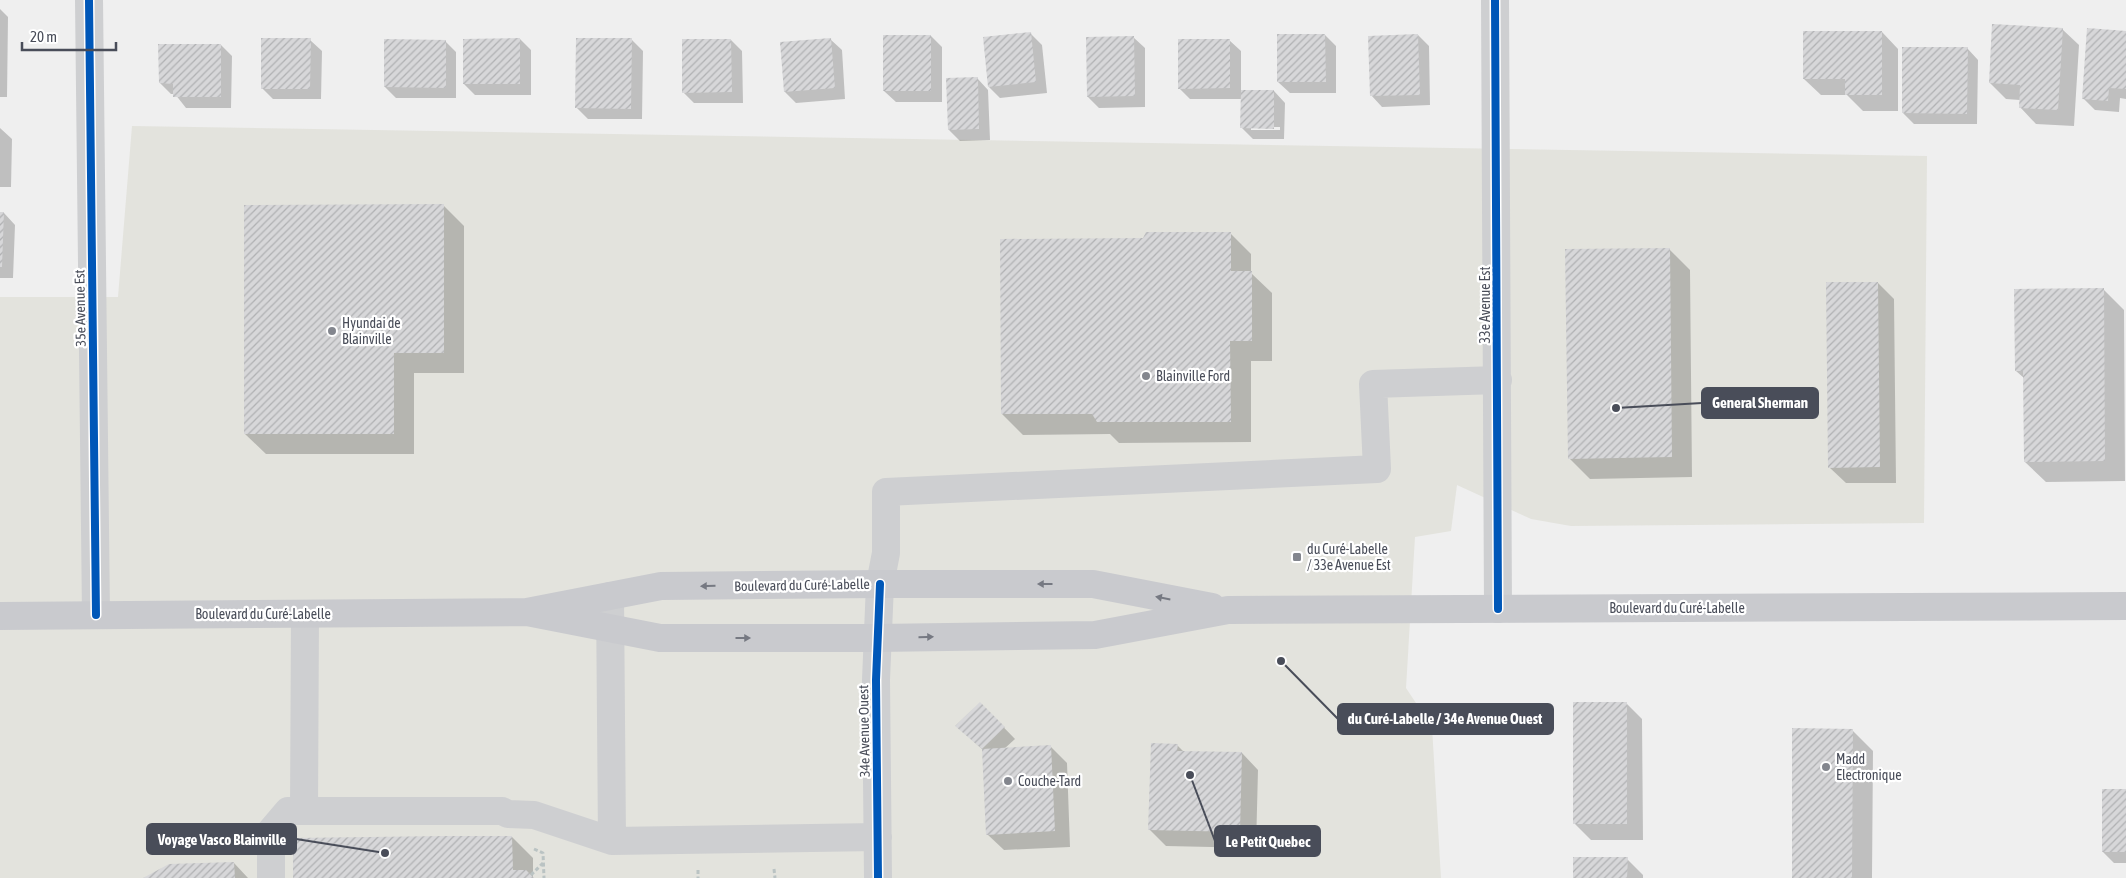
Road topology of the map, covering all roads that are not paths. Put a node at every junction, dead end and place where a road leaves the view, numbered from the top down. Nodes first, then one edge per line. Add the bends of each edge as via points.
1 (90, 0) edge
2 (1495, 0) edge
3 (1498, 380) junction
4 (880, 584) junction
5 (610, 596) junction
6 (2126, 606) edge
7 (1498, 609) junction
8 (1228, 610) junction
9 (527, 612) junction
10 (305, 614) junction
11 (96, 615) junction
12 (0, 616) edge
13 (611, 628) junction
14 (877, 638) junction
15 (304, 812) junction
16 (878, 837) junction
17 (612, 841) junction
18 (271, 878) edge
19 (878, 878) edge

1 - 11 street, 35e Avenue Est
2 - 3 street, 33e Avenue Est
3 - 4 street, 34e Avenue Ouest via 1373,384 1377,469 886,492 886,552
3 - 7 street, 33e Avenue Est
4 -> 5 main road, Boulevard du Curé-Labelle via 661,586
8 -> 4 main road, Boulevard du Curé-Labelle via 1093,584
4 - 14 street, 34e Avenue Ouest
5 - 9 main road, Boulevard du Curé-Labelle
5 - 13 street
6 - 7 main road, Boulevard du Curé-Labelle
7 - 8 main road, Boulevard du Curé-Labelle
14 -> 8 main road, Boulevard du Curé-Labelle via 1095,635
9 - 10 main road, Boulevard du Curé-Labelle
9 - 13 main road, Boulevard du Curé-Labelle
10 - 11 main road, Boulevard du Curé-Labelle
10 - 15 street
11 - 12 main road, Boulevard du Curé-Labelle
13 -> 14 main road, Boulevard du Curé-Labelle via 660,638
13 - 17 street
14 - 16 street, 34e Avenue Ouest
15 - 17 street via 502,811 534,815
15 - 18 street via 288,811 271,831
16 - 17 street
16 - 19 street, 34e Avenue Ouest

